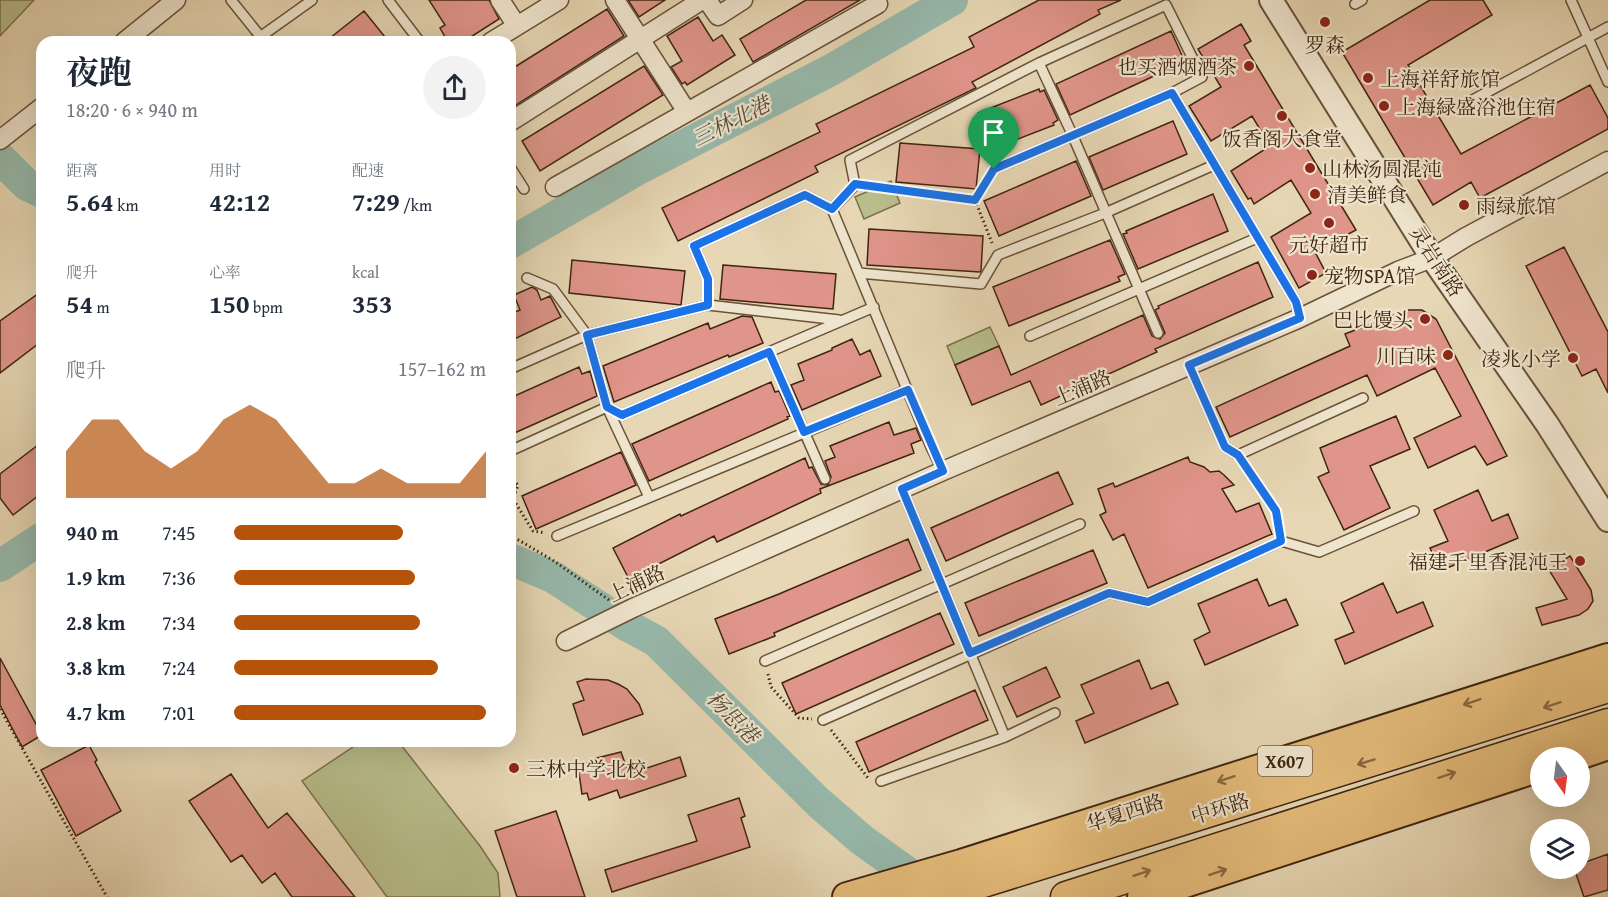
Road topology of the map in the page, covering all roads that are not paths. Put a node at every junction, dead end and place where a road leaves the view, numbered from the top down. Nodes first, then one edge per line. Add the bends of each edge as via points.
1 (176, 0) edge
2 (231, 0) edge
3 (312, 0) edge
4 (388, 0) edge
5 (500, 0) edge
6 (559, 0) edge
7 (615, 0) edge
8 (702, 0) edge
9 (707, 0) edge
10 (743, 0) edge
11 (1271, 0) edge
12 (1571, 0) edge
13 (878, 4) dead end
14 (517, 26) junction
15 (1608, 27) edge
16 (131, 36) edge
17 (254, 36) edge
18 (260, 36) edge
19 (415, 36) edge
20 (501, 36) edge
21 (1588, 37) junction
22 (640, 38) junction
23 (1039, 63) junction
24 (1608, 82) edge
25 (1172, 93) junction
26 (1467, 103) dead end
27 (36, 112) edge
28 (687, 112) junction
29 (516, 118) edge
30 (1072, 134) junction
31 (6, 136) edge
32 (1608, 161) edge
33 (1214, 165) junction
34 (994, 169) road end
35 (516, 176) edge
36 (555, 187) dead end
37 (524, 189) dead end
38 (832, 209) junction
39 (1105, 213) junction
40 (1257, 238) junction
41 (1432, 258) junction
42 (859, 273) junction
43 (527, 278) dead end
44 (1138, 290) junction
45 (708, 305) junction
46 (874, 307) junction
47 (1300, 318) junction
48 (842, 321) junction
49 (1158, 333) dead end
50 (587, 335) junction
51 (1030, 336) dead end
52 (769, 352) junction
53 (1189, 365) junction
54 (516, 366) edge
55 (908, 390) junction
56 (1363, 398) dead end
57 (607, 407) junction
58 (804, 432) junction
59 (516, 448) edge
60 (943, 471) junction
61 (825, 479) dead end
62 (902, 489) junction
63 (649, 497) junction
64 (1414, 511) dead end
65 (1608, 520) edge
66 (1080, 524) dead end
67 (557, 536) road end
68 (942, 585) junction
69 (566, 641) dead end
70 (970, 653) junction
71 (1608, 658) edge
72 (765, 661) dead end
73 (1608, 687) edge
74 (1055, 713) dead end
75 (823, 720) dead end
76 (1608, 724) edge
77 (1005, 737) junction
78 (1608, 745) edge
79 (1590, 751) edge
80 (1530, 770) edge
81 (881, 781) dead end
82 (1243, 800) junction
83 (848, 897) edge
84 (878, 897) edge
85 (935, 897) edge
86 (1066, 897) edge
87 (1142, 897) edge

1 - 16 street
2 - 17 lane
3 - 18 lane
4 - 19 lane
5 - 14 street
6 - 14 street
7 - 22 street
8 - 22 street
9 - 10 street via 717,16
11 - 41 street, 灵岩南路
12 - 21 lane
13 - 28 street
14 - 20 street
15 - 21 lane
21 - 24 lane
21 - 26 lane
22 - 28 street
22 - 29 street
23 - 25 lane via 1166,5 1202,77
23 - 30 lane
23 - 38 lane via 850,160 855,184
25 - 30 lane
25 - 33 lane
27 - 31 street
28 - 36 street
30 - 34 lane
30 - 39 lane
32 - 41 street, 上浦路
33 - 39 lane
33 - 40 lane
35 - 37 lane
38 - 42 lane
38 - 45 lane via 805,195 694,246 708,279
39 - 42 lane via 998,255 981,284
39 - 44 lane
40 - 44 lane
40 - 47 lane via 1296,302
41 - 47 street, 上浦路
41 - 65 street, 灵岩南路
42 - 46 lane
43 - 50 lane via 553,289
44 - 49 lane
44 - 51 lane
45 - 48 lane
45 - 50 lane
46 - 48 lane
46 - 55 lane
47 - 53 street, 上浦路
48 - 52 lane
50 - 54 lane
50 - 57 lane
52 - 57 lane via 622,415
52 - 58 lane
53 - 56 lane via 1225,447 1238,455
53 - 60 street, 上浦路
55 - 58 lane
55 - 60 lane
57 - 59 lane
57 - 63 lane
58 - 61 lane
58 - 63 lane
60 - 62 street, 上浦路
62 - 68 lane
62 - 69 street, 上浦路
63 - 67 lane
64 - 70 lane via 1319,552 1281,541 1148,602 1109,593
66 - 68 lane
68 - 70 lane
68 - 72 lane
70 - 75 lane
70 - 77 lane
71 -> 83 main road, 华夏西路 / X607
73 -> 82 highway, 中环路
74 - 77 lane
86 -> 76 highway, 中环路
77 - 81 lane
78 - 79 main road
87 -> 80 main road
82 - 84 highway
82 - 85 highway, 中环路

